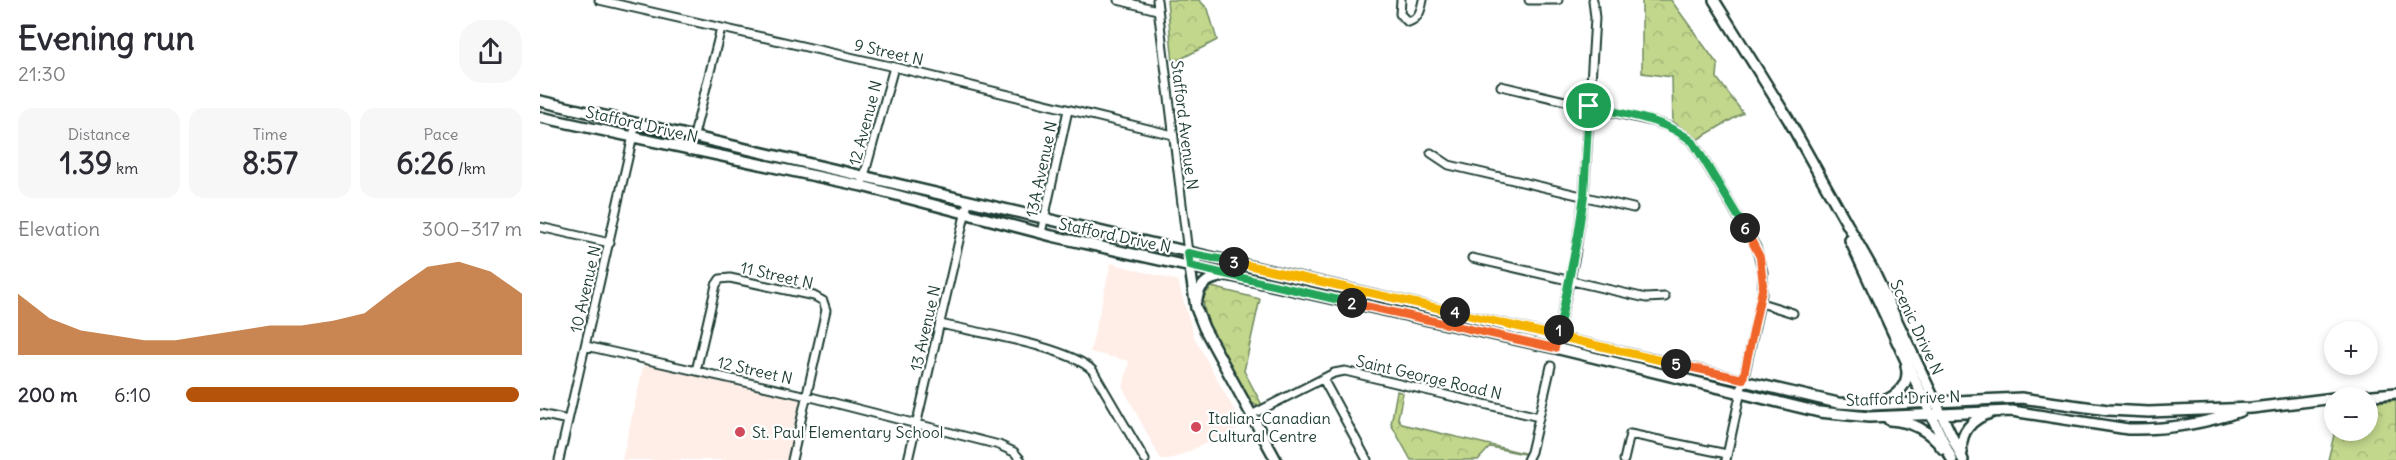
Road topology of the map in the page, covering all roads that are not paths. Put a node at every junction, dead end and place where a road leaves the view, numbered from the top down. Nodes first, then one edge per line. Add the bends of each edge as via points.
1 (599, 0) edge
2 (1118, 0) edge
3 (1156, 0) edge
4 (1401, 0) edge
5 (1423, 0) edge
6 (1528, 0) edge
7 (1558, 0) edge
8 (1593, 0) edge
9 (1714, 0) edge
10 (1157, 10) junction
11 (721, 28) junction
12 (894, 67) junction
13 (1501, 86) dead end
14 (540, 101) edge
15 (1589, 106) junction
16 (1068, 110) junction
17 (540, 117) edge
18 (636, 123) junction
19 (1173, 135) junction
20 (694, 136) junction
21 (633, 137) junction
22 (690, 151) junction
23 (1431, 153) dead end
24 (863, 182) junction
25 (1584, 196) junction
26 (968, 202) junction
27 (1633, 208) dead end
28 (1837, 210) junction
29 (965, 213) junction
30 (1044, 220) junction
31 (540, 228) edge
32 (1041, 233) junction
33 (610, 243) junction
34 (1188, 253) junction
35 (1472, 258) dead end
36 (1190, 266) junction
37 (1229, 276) junction
38 (1570, 281) junction
39 (1665, 297) dead end
40 (1761, 303) junction
41 (1196, 308) junction
42 (1793, 313) dead end
43 (940, 324) junction
44 (1558, 336) junction
45 (586, 346) junction
46 (1555, 348) junction
47 (1903, 355) junction
48 (1551, 366) dead end
49 (696, 371) junction
50 (1323, 379) junction
51 (1743, 379) junction
52 (1741, 393) junction
53 (2396, 393) edge
54 (2378, 395) edge
55 (807, 396) junction
56 (2324, 399) edge
57 (1936, 402) junction
58 (1925, 403) junction
59 (1872, 405) junction
60 (2252, 408) junction
61 (2012, 411) junction
62 (1941, 412) junction
63 (1930, 413) junction
64 (540, 414) edge
65 (1251, 415) junction
66 (1539, 417) junction
67 (1869, 417) junction
68 (568, 420) junction
69 (916, 425) junction
70 (1726, 457) edge
71 (559, 460) edge
72 (792, 460) edge
73 (908, 460) edge
74 (1021, 460) edge
75 (1145, 460) edge
76 (1276, 460) edge
77 (1367, 460) edge
78 (1527, 460) edge
79 (1624, 460) edge
80 (1952, 460) edge
81 (1963, 460) edge

1 - 11 street, 9 Street N
2 - 10 street
3 - 10 street, Stafford Avenue N
4 - 5 street via 1400,14 1408,22 1420,13
6 - 7 street
8 - 15 street
9 - 28 main road, Scenic Drive N via 1788,119
10 - 19 street, Stafford Avenue N
11 - 12 street, 9 Street N
11 - 20 street
12 - 16 street, 9 Street N
12 - 24 street, 12 Avenue N
13 - 15 street
14 - 18 main road, Stafford Drive N
15 - 25 street
15 - 40 street via 1665,125 1693,142 1756,247 1763,272
16 - 19 street, 9 Street N
16 - 30 street, 13A Avenue N
17 - 21 main road, Stafford Drive N
18 - 20 main road, Stafford Drive N
18 - 21 street, 10 Avenue N
19 - 34 street, Stafford Avenue N
20 - 22 street
20 - 24 main road, Stafford Drive N
21 - 22 main road, Stafford Drive N
21 - 33 street, 10 Avenue N
22 - 24 main road, Stafford Drive N
23 - 25 street via 1449,165
24 - 26 main road, Stafford Drive N
24 - 29 main road, Stafford Drive N
25 - 27 street
25 - 38 street
26 - 29 street, 13 Avenue N
26 - 30 main road, Stafford Drive N
28 - 47 main road, Scenic Drive N
28 - 57 main road, Scenic Drive N via 1873,270
29 - 32 main road, Stafford Drive N
29 - 43 street, 13 Avenue N
30 - 32 street, 13A Avenue N
30 - 34 main road, Stafford Drive N
31 - 33 street
32 - 36 main road, Stafford Drive N
33 - 45 street, 10 Avenue N
34 - 36 main road
34 - 44 main road, Stafford Drive N
35 - 38 street
36 - 37 main road, Stafford Drive N
36 - 41 main road
37 - 41 main road via 1206,281 1200,287
37 - 46 main road, Stafford Drive N
38 - 39 street via 1646,298
38 - 44 street
40 - 42 street
40 - 51 street
41 - 65 main road
43 - 69 street, 13 Avenue N
43 - 75 street via 1048,349 1081,361 1093,371 1110,397
44 - 46 street
44 - 51 main road, Stafford Drive N
45 - 49 street, 12 Street N
45 - 68 street, 10 Avenue N
46 - 52 main road, Stafford Drive N
47 - 58 main road, Scenic Drive N
47 - 59 main road via 1908,372 1902,388 1894,397
48 - 66 street
49 - 55 street, 12 Street N
49 - 55 street, 11 Street N via 720,279 814,296 821,299 826,310
50 - 65 street, Saint George Road N
50 - 66 street, Saint George Road N via 1345,371
50 - 77 street
51 - 52 street
51 - 59 main road, Stafford Drive N via 1826,401
52 - 67 main road, Stafford Drive N via 1819,412
52 - 70 street
53 - 54 main road
55 - 69 street, 12 Street N
55 - 72 street
56 - 60 main road, Stafford Drive N
57 - 58 main road, Stafford Drive N
57 - 60 main road, Stafford Drive N via 2021,398 2137,412
57 - 62 main road, Scenic Drive N
58 - 59 main road, Stafford Drive N
58 - 63 main road, Scenic Drive N
60 - 61 main road, Stafford Drive N via 2209,422 2148,430
61 - 62 main road, Stafford Drive N
61 - 81 main road via 1984,415 1972,423 1962,440
62 - 63 main road, Stafford Drive N
62 - 81 main road, Scenic Drive N
63 - 67 main road, Stafford Drive N
63 - 80 main road, Scenic Drive N
64 - 68 street
65 - 76 main road
66 - 78 street
67 - 80 main road via 1922,429
68 - 71 street, 10 Avenue N
69 - 73 street, 13 Avenue N
69 - 74 street, 12 Street N via 1007,448
70 - 79 street via 1630,434

